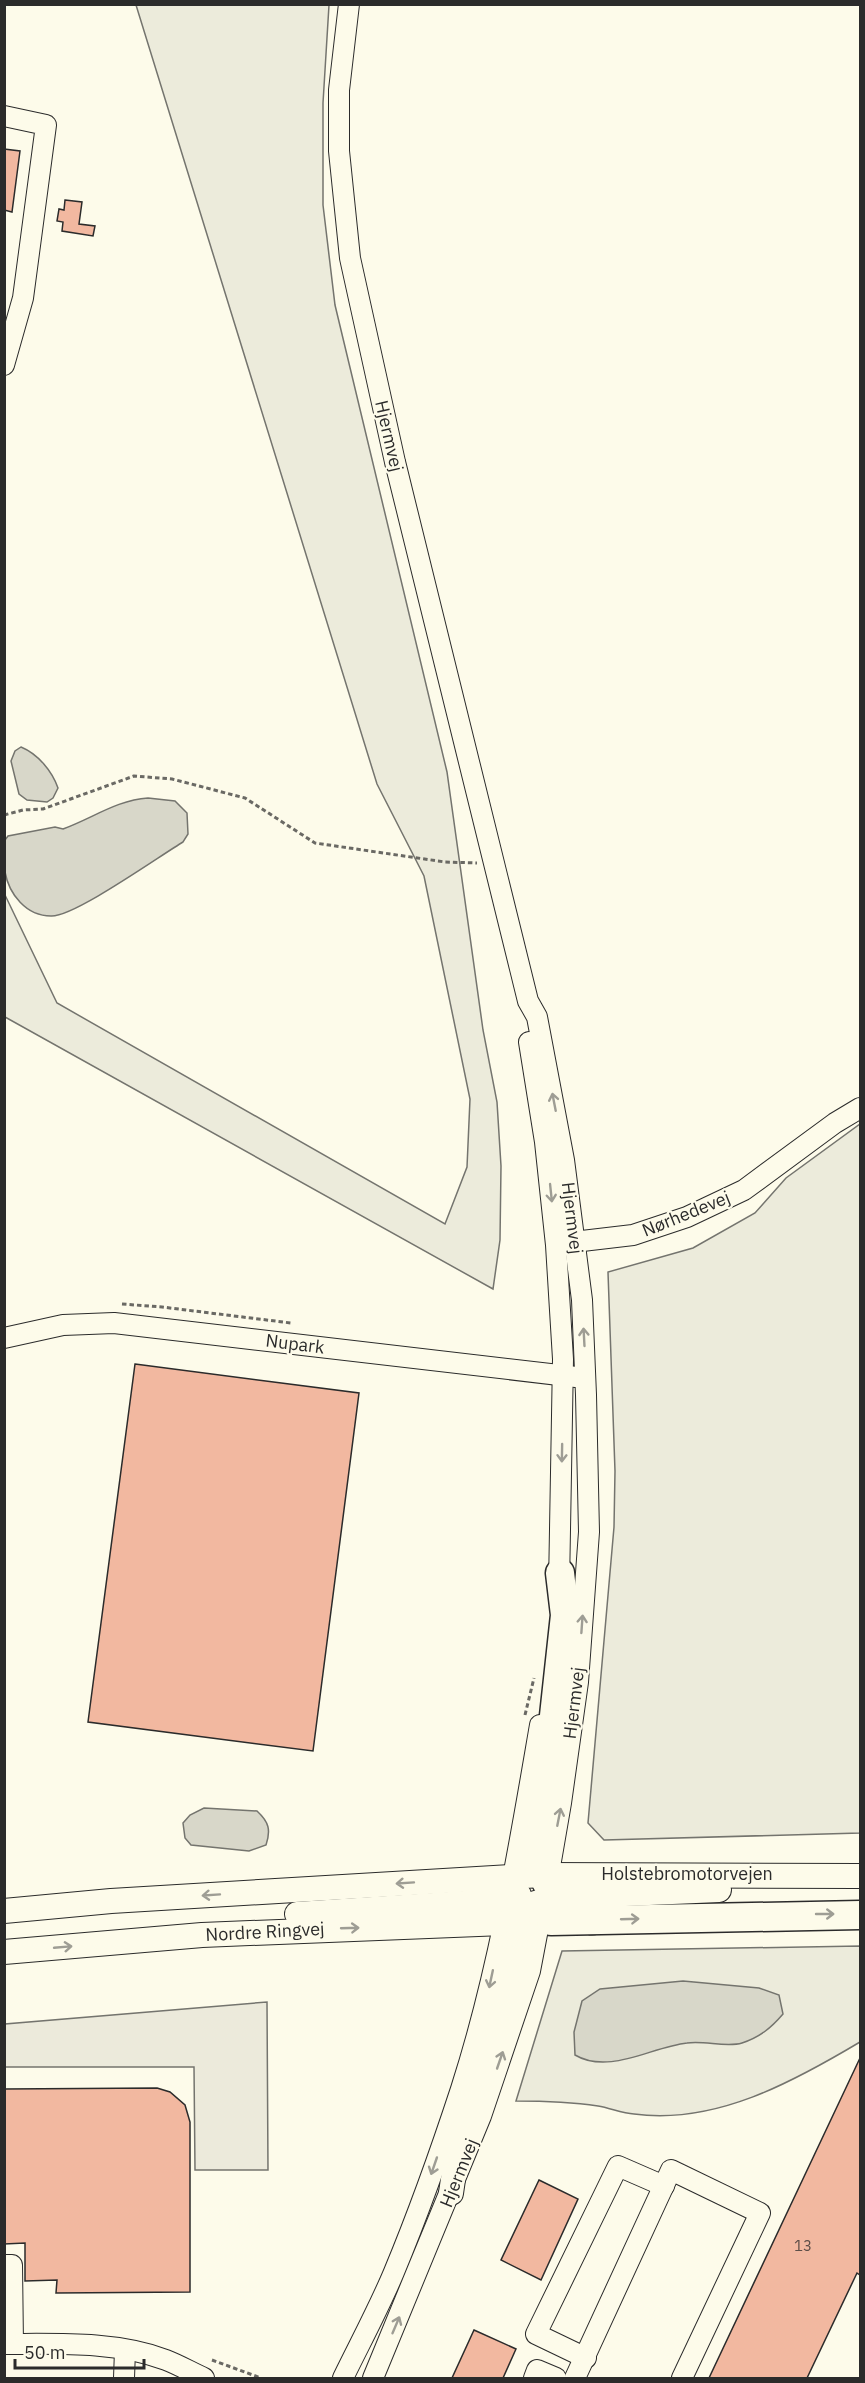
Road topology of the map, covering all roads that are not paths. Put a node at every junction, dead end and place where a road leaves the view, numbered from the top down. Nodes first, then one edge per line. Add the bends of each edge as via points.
1 (350, 4) edge
2 (4, 116) edge
3 (4, 364) edge
4 (861, 1108) edge
5 (566, 1243) junction
6 (4, 1338) edge
7 (563, 1375) junction
8 (586, 1378) junction
9 (560, 1574) joint
10 (861, 1878) edge
11 (532, 1900) junction
12 (4, 1911) edge
13 (861, 1915) edge
14 (4, 1952) edge
15 (664, 2186) junction
16 (451, 2193) joint
17 (4, 2265) edge
18 (9, 2344) edge
19 (125, 2350) junction
20 (586, 2358) junction
21 (124, 2379) edge
22 (204, 2379) edge
23 (343, 2379) edge
24 (373, 2379) edge
25 (534, 2379) edge
26 (556, 2379) edge
27 (575, 2379) edge
28 (682, 2379) edge

1 - 5 street, Hjermvej via 339,90 339,151 350,258 397,474 492,860 528,1000 537,1017 564,1160
2 - 3 street via 46,125 23,298
4 - 5 street, Nørhedevej via 744,1190 687,1217 633,1235
5 - 7 street, Hjermvej
8 -> 5 street, Hjermvej via 582,1299
6 - 7 street, Nupark via 63,1325 114,1323
7 - 8 street, Nupark
7 -> 9 street, Hjermvej
11 -> 8 street, Hjermvej via 561,1803 580,1647 589,1532
9 - 11 highway via 565,1615
10 - 11 main road via 807,1887
11 -> 12 main road via 464,1879
11 -> 13 highway via 592,1920
14 -> 11 main road, Nordre Ringvej
16 -> 11 main road via 458,2145
11 -> 23 street, Hjermvej via 486,2003 434,2168 394,2273
15 - 20 street
15 - 20 street via 618,2166 536,2334
15 - 28 street via 671,2170 760,2213
24 -> 16 street, Hjermvej
17 - 18 street via 12,2265
18 - 19 street
19 - 21 street
19 - 22 street via 166,2360
20 - 27 street
25 - 26 street via 537,2370

